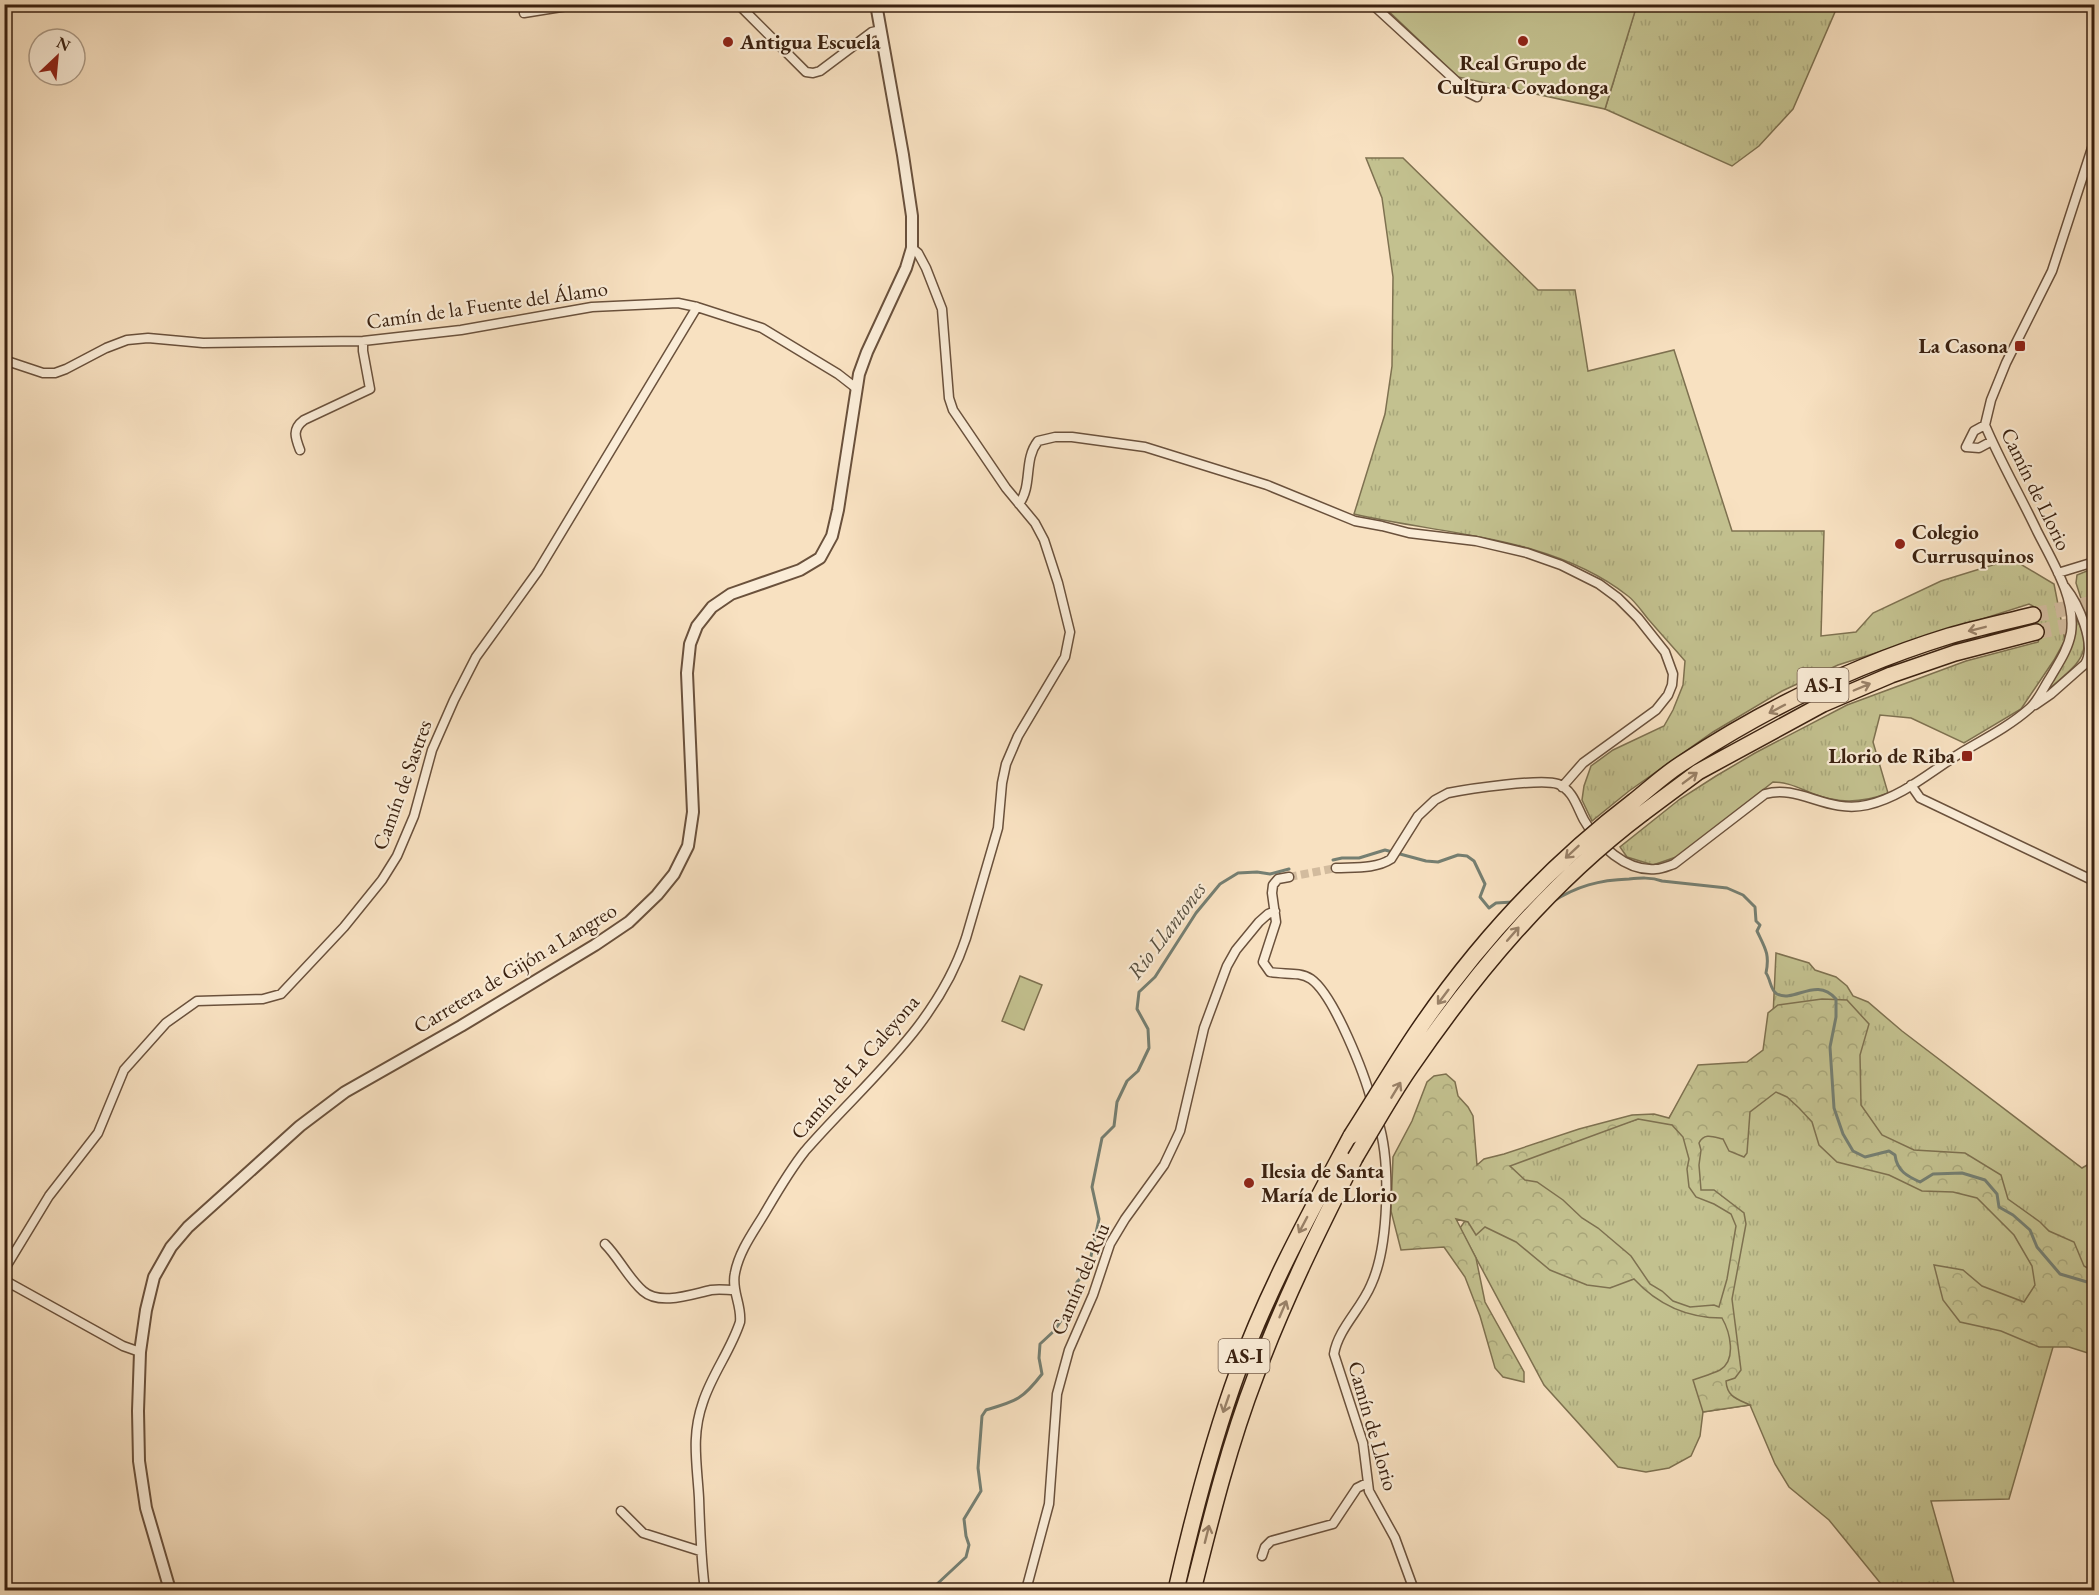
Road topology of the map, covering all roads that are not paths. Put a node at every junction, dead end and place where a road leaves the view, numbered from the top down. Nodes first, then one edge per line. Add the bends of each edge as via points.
1 (580, 4) edge
2 (738, 4) edge
3 (876, 4) edge
4 (1372, 4) edge
5 (524, 13) dead end
6 (881, 30) junction
7 (1477, 97) dead end
8 (2094, 142) edge
9 (912, 248) junction
10 (697, 307) junction
11 (363, 341) junction
12 (4, 360) edge
13 (856, 388) junction
14 (1985, 425) junction
15 (1992, 441) junction
16 (300, 450) dead end
17 (1019, 504) junction
18 (2094, 562) edge
19 (2058, 573) junction
20 (2062, 584) junction
21 (2033, 615) tunnel mouth
22 (2036, 632) tunnel mouth
23 (2092, 658) edge
24 (2032, 706) junction
25 (1911, 785) junction
26 (1562, 787) junction
27 (1638, 807) junction
28 (1336, 868) tunnel mouth
29 (1289, 877) tunnel mouth
30 (2094, 881) edge
31 (1275, 911) junction
32 (605, 1244) dead end
33 (4, 1270) edge
34 (4, 1280) edge
35 (734, 1290) junction
36 (140, 1352) junction
37 (1367, 1483) junction
38 (621, 1511) dead end
39 (700, 1551) junction
40 (1262, 1556) dead end
41 (170, 1590) edge
42 (705, 1590) edge
43 (1026, 1590) edge
44 (1176, 1590) edge
45 (1194, 1590) edge
46 (1414, 1590) edge

1 - 5 street
2 - 6 street via 806,72 820,71 872,32
3 - 6 street, Carretera de Gijón a Langreo
4 - 7 street
6 - 9 street, Carretera de Gijón a Langreo via 912,216
8 - 14 street, Camín de Llorio via 2049,277 2006,363
9 - 13 street, Carretera de Gijón a Langreo via 896,293 867,352
9 - 17 street, Camín de La Caleyona via 926,268 942,309 948,388 956,418
10 - 11 street, Camín de la Fuente del Álamo via 667,303 592,308 461,330
10 - 13 street, Camín de la Fuente del Álamo via 762,328
10 - 33 street, Camín de Sastres via 538,571 476,657 432,750 414,816 382,880 281,994 263,999 197,1001 166,1023 124,1070 98,1133 49,1196
11 - 12 street, Camín de la Fuente del Álamo via 127,340 55,373
11 - 16 street via 370,389 297,425 294,436
13 - 36 street, Carretera de Gijón a Langreo via 838,510 832,536 820,558 800,570 731,594 712,607 693,635 687,673 693,812 687,846 674,874 629,922 345,1092 300,1126 196,1219 171,1247 154,1277
14 - 15 street, Camín de Llorio
14 - 15 street via 1974,431 1966,447 1979,448
15 - 19 street, Camín de Llorio
17 - 26 street via 1028,486 1030,455 1038,441 1055,437 1145,447 1267,485 1355,521 1527,553 1599,584 1638,618 1658,644 1671,664 1672,685 1656,710 1583,763
17 - 35 street, Camín de La Caleyona via 1044,540 1065,605 1069,646 1010,755 1002,783 998,828 962,951 930,1012 804,1153 779,1188 739,1260
18 - 19 street
19 - 20 street, Camín de Llorio
20 - 23 street, Camín de Llorio via 2075,599
20 - 24 street, Camín de Llorio via 2071,632 2064,655
21 -> 27 highway, AS-I via 1950,636 1814,689 1679,765
27 -> 22 highway, AS-I via 1823,704 1955,653
23 - 24 street, Camín de Llorio via 2052,694
24 - 25 street, Camín de Llorio
25 - 26 street, Camín de Llorio via 1880,802 1849,807 1832,806 1793,793 1765,794 1674,864 1657,870 1642,869 1613,855
25 - 30 street via 1920,798
26 - 28 street via 1540,782 1448,793 1418,816 1384,864
27 -> 44 highway, AS-I, bridge via 1600,827 1557,866 1474,956 1418,1031 1351,1136 1290,1249 1239,1369 1195,1508
45 -> 27 highway, AS-I, bridge via 1237,1427 1256,1375 1306,1255 1355,1158 1408,1070 1488,963
29 - 31 street, Camín de Llorio via 1278,879 1273,885
31 - 37 street, Camín de Llorio via 1275,928 1263,962 1270,972 1311,979 1322,991 1345,1033 1382,1134 1386,1201 1376,1275 1337,1341 1334,1354 1363,1443
31 - 43 street, Camín del Riu via 1259,922 1227,966 1204,1028 1176,1143 1110,1244 1069,1350 1057,1394 1048,1504
32 - 35 street via 643,1292 650,1295 686,1298 712,1290
34 - 36 street
35 - 39 street, Camín de La Caleyona via 740,1322 703,1401 696,1431
36 - 41 street, Carretera de Gijón a Langreo via 139,1461 146,1508
37 - 40 street via 1356,1488 1333,1524 1271,1541
37 - 46 street, Camín de Llorio via 1395,1538
38 - 39 street via 643,1533
39 - 42 street, Camín de La Caleyona

